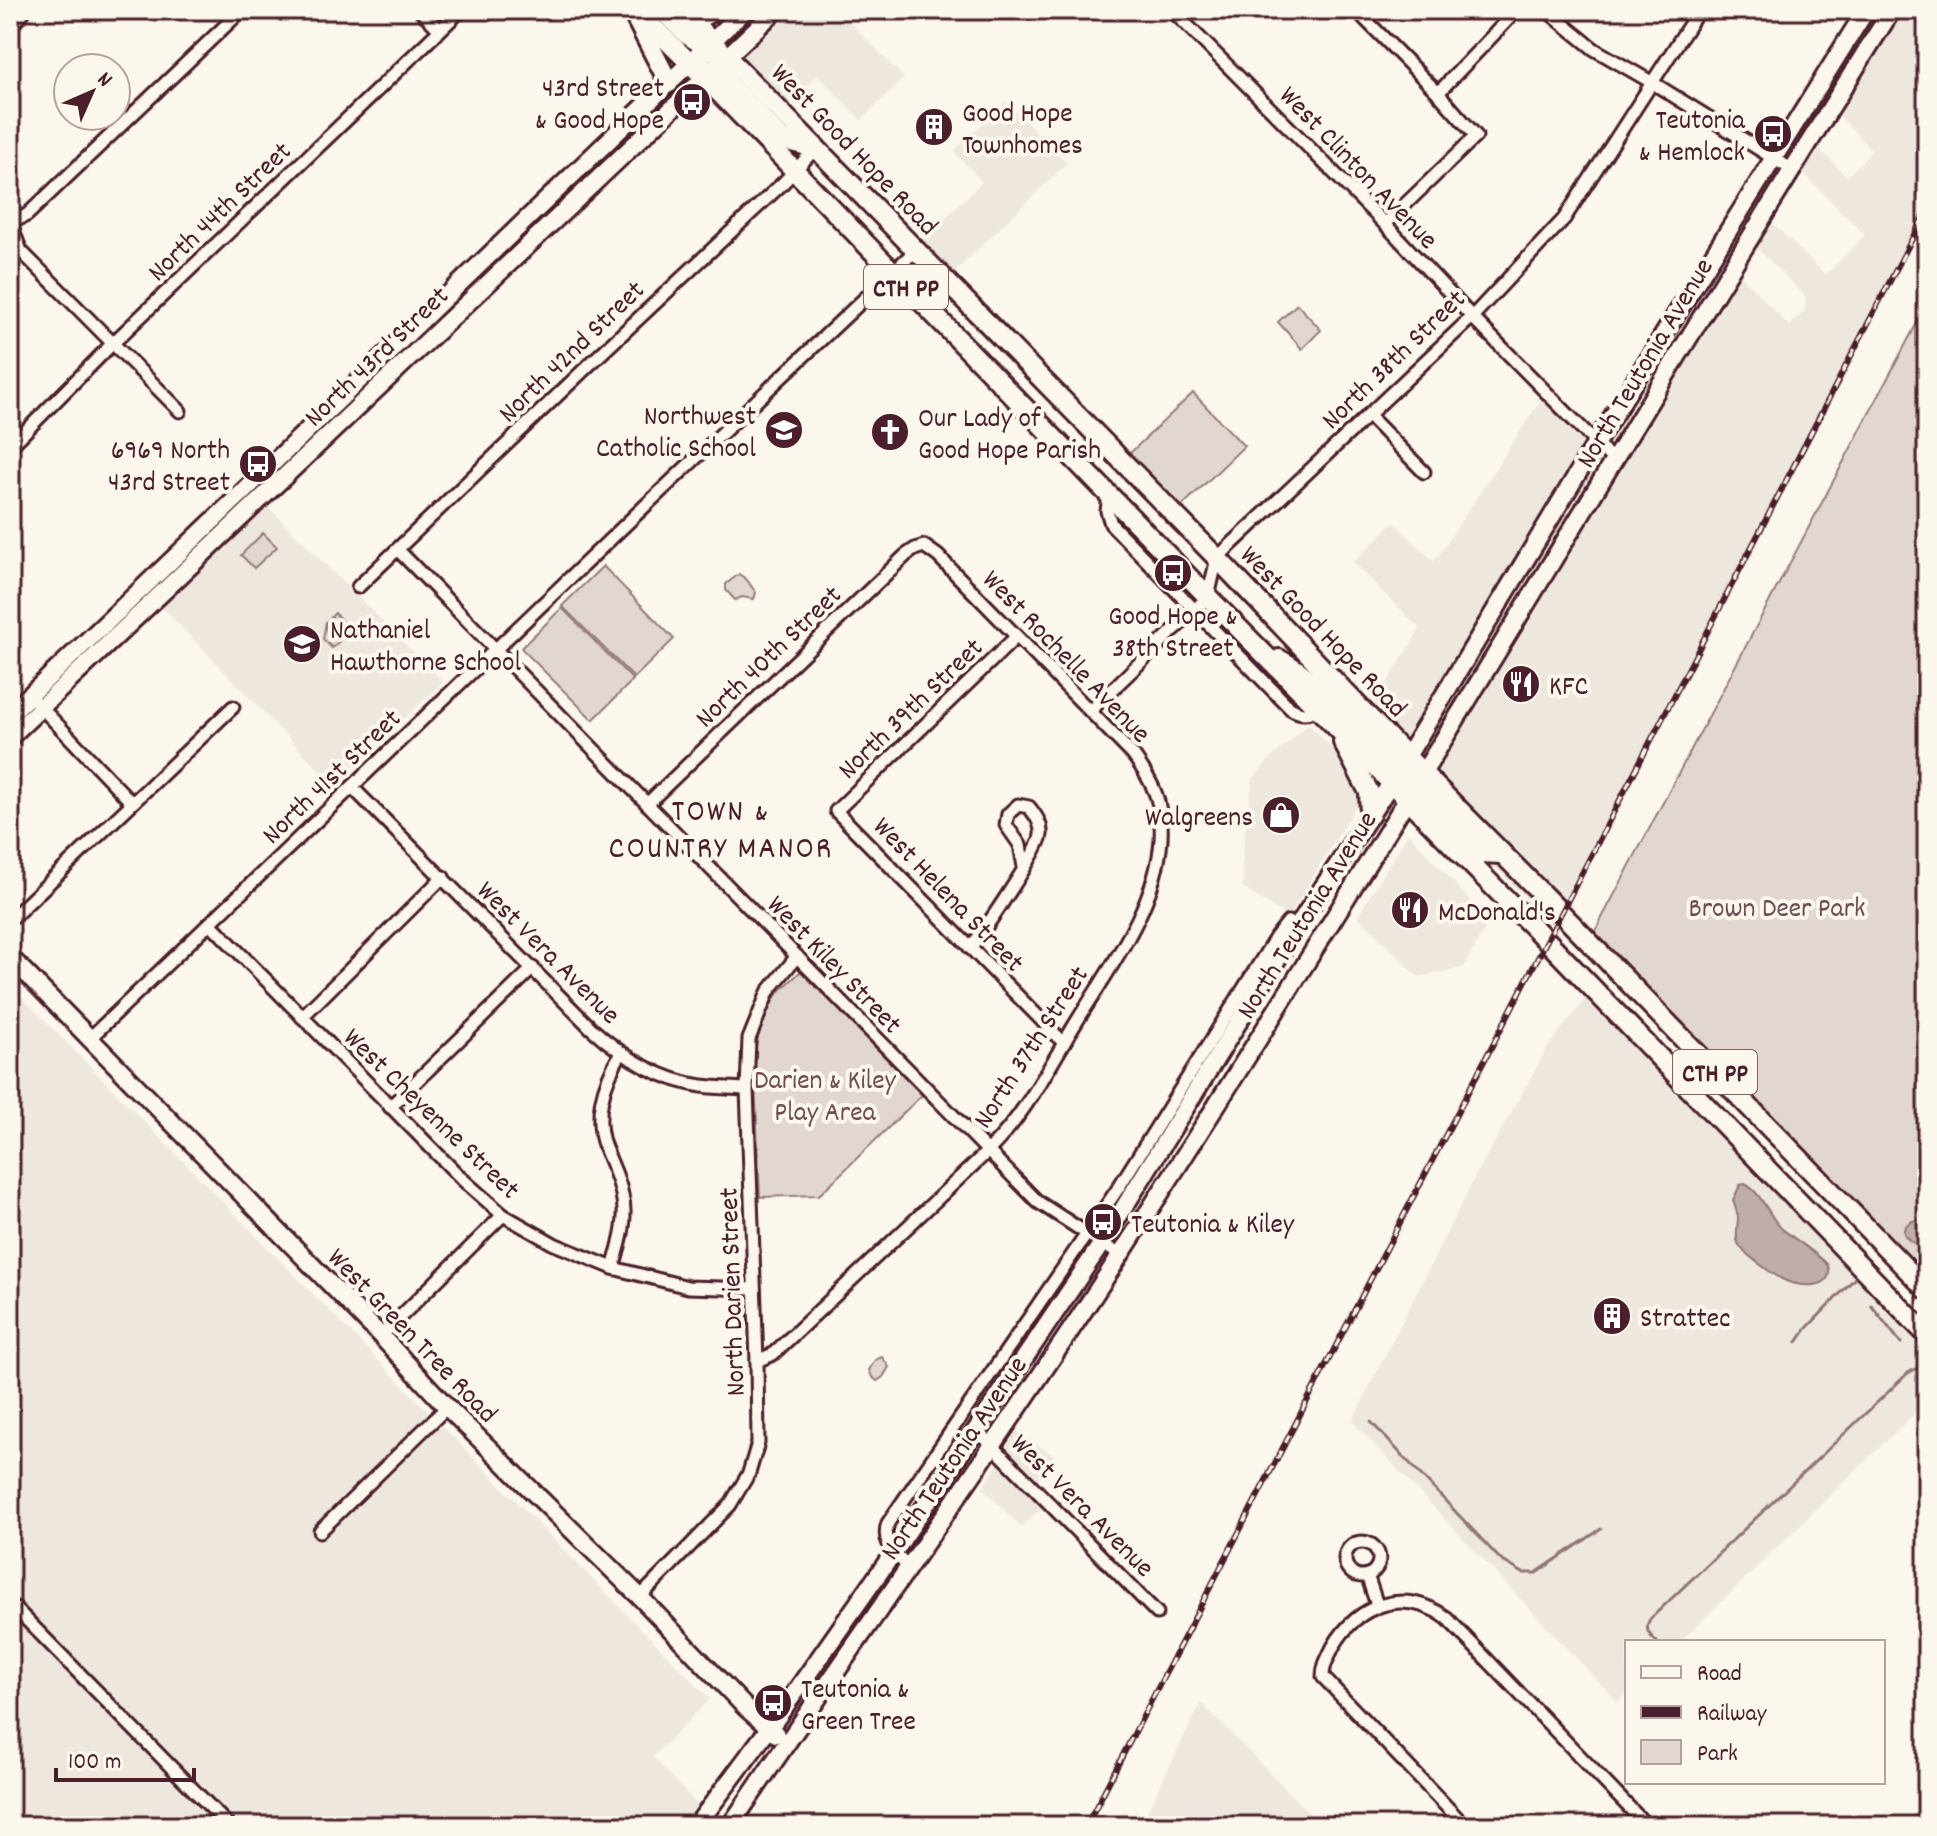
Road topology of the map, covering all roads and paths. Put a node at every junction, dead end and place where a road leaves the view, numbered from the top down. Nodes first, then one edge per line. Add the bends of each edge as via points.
1 (25, 10) edge
2 (242, 10) edge
3 (420, 10) edge
4 (461, 10) edge
5 (634, 10) edge
6 (662, 10) edge
7 (715, 10) edge
8 (745, 10) edge
9 (776, 10) edge
10 (1172, 10) edge
11 (1356, 10) edge
12 (1517, 10) edge
13 (1546, 10) edge
14 (1699, 10) edge
15 (1866, 10) edge
16 (1892, 10) edge
17 (685, 14) edge
18 (10, 28) edge
19 (440, 30) junction
20 (709, 45) junction
21 (727, 57) junction
22 (690, 63) junction
23 (708, 74) junction
24 (669, 83) junction
25 (1653, 83) junction
26 (1438, 93) junction
27 (816, 148) junction
28 (1775, 159) junction
29 (1791, 169) junction
30 (793, 171) junction
31 (10, 223) edge
32 (1385, 224) junction
33 (916, 250) junction
34 (892, 273) junction
35 (1472, 317) junction
36 (113, 343) junction
37 (180, 411) dead end
38 (1368, 415) junction
39 (1596, 443) junction
40 (10, 447) edge
41 (1613, 460) junction
42 (1424, 472) dead end
43 (1109, 495) junction
44 (924, 546) joint
45 (398, 550) junction
46 (1217, 558) junction
47 (358, 587) dead end
48 (1208, 597) junction
49 (1194, 610) junction
50 (1016, 637) junction
51 (496, 650) junction
52 (1321, 700) junction
53 (35, 702) junction
54 (233, 707) dead end
55 (1090, 711) junction
56 (10, 714) edge
57 (1334, 726) junction
58 (10, 737) edge
59 (1399, 769) junction
60 (352, 787) junction
61 (1415, 788) junction
62 (132, 803) junction
63 (647, 804) junction
64 (1161, 810) joint
65 (836, 811) joint
66 (1370, 815) junction
67 (1024, 867) junction
68 (443, 877) junction
69 (10, 920) edge
70 (210, 923) junction
71 (1293, 925) junction
72 (970, 948) junction
73 (797, 956) junction
74 (10, 957) edge
75 (533, 968) junction
76 (302, 1017) junction
77 (90, 1038) junction
78 (1064, 1043) junction
79 (621, 1053) junction
80 (747, 1089) junction
81 (390, 1107) junction
82 (988, 1151) junction
83 (503, 1215) junction
84 (1087, 1234) junction
85 (1102, 1243) junction
86 (1120, 1255) junction
87 (613, 1268) junction
88 (754, 1289) junction
89 (1927, 1290) edge
90 (1927, 1335) edge
91 (381, 1336) junction
92 (757, 1361) junction
93 (447, 1407) junction
94 (976, 1429) junction
95 (993, 1445) junction
96 (320, 1531) dead end
97 (894, 1552) junction
98 (909, 1568) junction
99 (1367, 1575) dead end
100 (640, 1597) junction
101 (1377, 1605) junction
102 (14, 1607) dead end
103 (1157, 1613) dead end
104 (769, 1728) junction
105 (787, 1742) junction
106 (229, 1826) edge
107 (696, 1826) edge
108 (730, 1826) edge
109 (1465, 1826) edge
110 (1647, 1826) edge

1 - 18 street
2 - 31 street via 27,215
3 - 19 street
4 - 19 street, North 44th Street
5 - 22 main road, CTH PP
5 - 24 main road
6 - 20 main road via 686,34
7 - 17 main road via 703,16
8 - 20 main road, North 43rd Street
9 - 21 main road, North 43rd Street
10 - 32 street, West Clinton Avenue
11 - 26 street
12 - 26 street
13 - 25 street via 1594,49
14 - 25 street, North 38th Street
15 - 28 main road, North Teutonia Avenue
16 - 29 main road, North Teutonia Avenue
17 - 20 main road
19 - 36 street, North 44th Street
20 - 21 main road
20 - 22 main road, North 43rd Street
21 - 23 main road, North 43rd Street
21 - 27 main road, West Good Hope Road / CTH PP
22 - 23 main road, CTH PP
22 - 24 main road, North 43rd Street
23 - 27 main road via 728,83 783,140
23 - 30 main road, CTH PP
23 - 53 main road, North 43rd Street
24 - 53 main road, North 43rd Street via 260,473
25 - 28 street
25 - 35 street, North 38th Street via 1564,219
26 - 32 street via 1476,136
27 - 30 street, North 42nd Street
27 - 33 main road, West Good Hope Road / CTH PP
28 - 29 street
28 - 39 main road, North Teutonia Avenue
29 - 41 main road, North Teutonia Avenue
30 - 34 main road, CTH PP
30 - 45 street, North 42nd Street
31 - 36 street via 21,251
32 - 35 street, West Clinton Avenue
33 - 34 street, North 41st Street
33 - 46 main road, West Good Hope Road / CTH PP
34 - 43 main road, CTH PP
34 - 51 street, North 41st Street
35 - 38 street, North 38th Street
35 - 39 street, West Clinton Avenue
36 - 37 street
36 - 40 street, North 44th Street
38 - 42 street
38 - 46 street, North 38th Street
39 - 41 street, West Clinton Avenue
39 - 59 main road, North Teutonia Avenue
41 - 61 main road, North Teutonia Avenue
43 - 48 main road, CTH PP
43 - 49 street, West Good Hope Road via 1111,524
44 - 50 street, West Rochelle Avenue
44 - 63 street, North 40th Street via 906,555
45 - 47 street, North 42nd Street
45 - 51 street, West Kiley Street
46 - 48 street
46 - 52 main road, West Good Hope Road / CTH PP
48 - 49 street
48 - 52 main road, CTH PP via 1259,649 1291,665
49 - 52 street, West Good Hope Road via 1290,708
49 - 55 street
50 - 55 street, West Rochelle Avenue
50 - 65 street, North 39th Street
51 - 60 street, North 41st Street
51 - 63 street, West Kiley Street
52 - 57 main road, West Good Hope Road / CTH PP
52 - 59 main road
53 - 56 main road, North 43rd Street
53 - 58 main road, North 43rd Street
53 - 62 street
54 - 62 street
55 - 64 street, West Rochelle Avenue via 1152,781
57 - 59 main road, West Good Hope Road / CTH PP
57 - 66 main road via 1369,792
59 - 61 main road
59 - 61 main road, West Good Hope Road / CTH PP
59 - 66 main road, North Teutonia Avenue
60 - 68 street, West Vera Avenue
60 - 70 street, North 41st Street
61 - 86 main road, North Teutonia Avenue
61 - 89 main road, CTH PP via 1480,853 1501,854
61 - 90 main road, West Good Hope Road / CTH PP via 1547,941
62 - 69 street
63 - 73 street, West Kiley Street
64 - 78 street, North 37th Street via 1155,876 1132,930
65 - 72 street, West Helena Street
66 - 71 main road, North Teutonia Avenue
67 - 67 street via 1041,838 1039,819 1029,807 1018,805 1006,825 1020,845
67 - 72 street
68 - 75 street, West Vera Avenue
68 - 76 street
70 - 76 street, West Cheyenne Street
70 - 77 street, North 41st Street
71 - 84 street, North Teutonia Avenue via 1276,937
71 - 85 main road, North Teutonia Avenue
72 - 78 street, West Helena Street
73 - 80 street, North Darien Street via 768,992 749,1039
73 - 82 street, West Kiley Street
74 - 77 main road, West Green Tree Road
75 - 79 street, West Vera Avenue
75 - 81 street
76 - 81 street, West Cheyenne Street
77 - 91 main road, West Green Tree Road
78 - 82 street, North 37th Street via 1014,1122
79 - 80 street, West Vera Avenue via 688,1083
79 - 87 street via 604,1089 599,1121 623,1197 624,1229
80 - 88 street, North Darien Street
81 - 83 street, West Cheyenne Street
82 - 84 street, West Kiley Street via 1038,1202
82 - 92 street, North 37th Street via 773,1354
83 - 87 street, West Cheyenne Street
83 - 91 street
84 - 85 street, West Kiley Street
84 - 97 street, North Teutonia Avenue via 888,1523 887,1542
85 - 86 street, West Kiley Street
85 - 94 main road, North Teutonia Avenue
86 - 95 main road, North Teutonia Avenue
87 - 88 street, West Cheyenne Street via 688,1287
88 - 92 street, North Darien Street
91 - 93 main road, West Green Tree Road
92 - 100 street, North Darien Street via 758,1443 749,1473 730,1505
93 - 96 street
93 - 100 main road, West Green Tree Road
94 - 95 street, West Vera Avenue
94 - 97 main road, North Teutonia Avenue
95 - 98 main road, North Teutonia Avenue
95 - 103 street, West Vera Avenue
97 - 98 street
97 - 104 main road, North Teutonia Avenue
98 - 105 main road, North Teutonia Avenue
99 - 101 street
100 - 104 main road, West Green Tree Road
101 - 109 street via 1346,1628 1324,1665 1326,1682
101 - 110 street via 1410,1603 1447,1618
102 - 106 street
104 - 105 main road, West Green Tree Road
104 - 107 main road, North Teutonia Avenue
105 - 108 main road, North Teutonia Avenue

